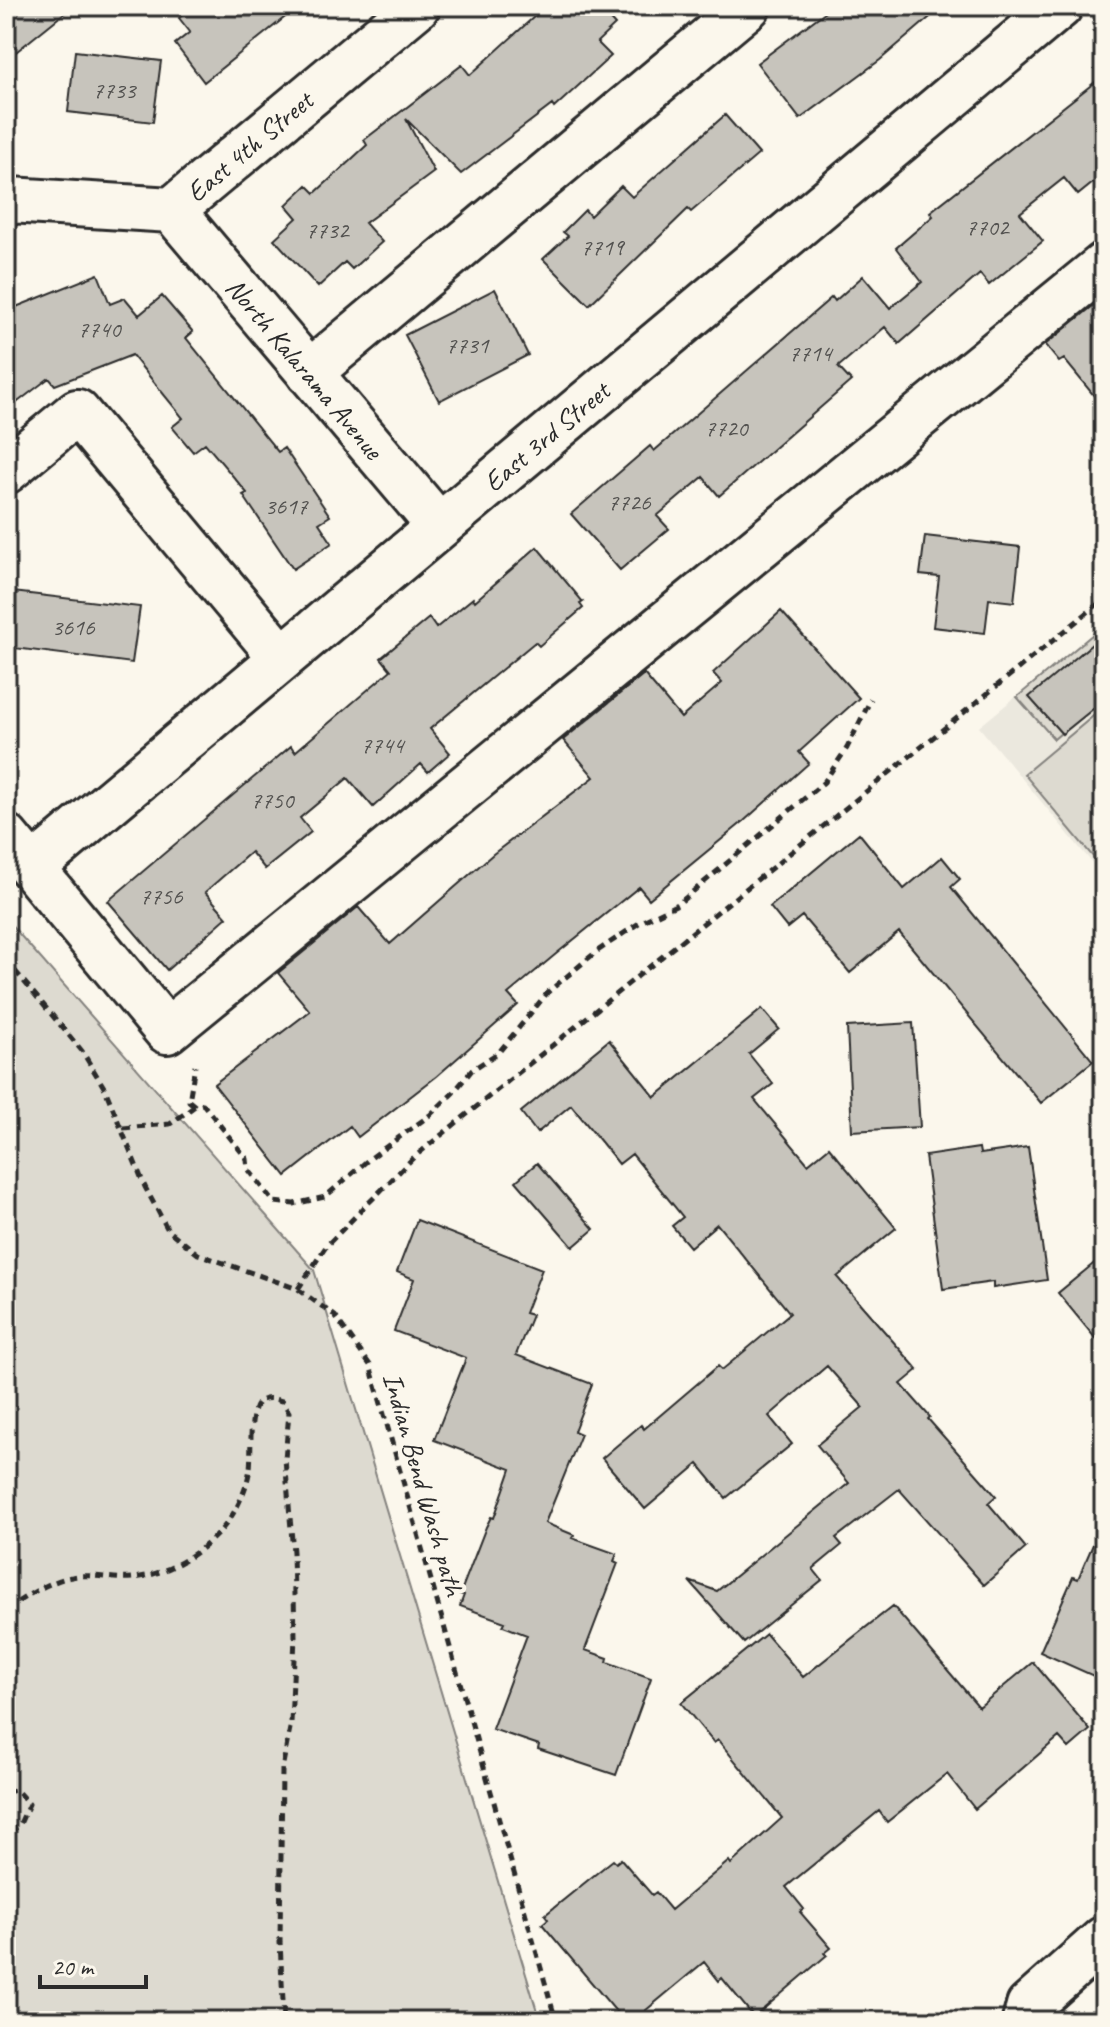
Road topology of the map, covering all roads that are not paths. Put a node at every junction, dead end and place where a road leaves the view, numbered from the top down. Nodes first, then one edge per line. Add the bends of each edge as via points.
1 (417, 6) edge
2 (748, 6) edge
3 (1060, 6) edge
4 (7, 200) edge
5 (172, 210) junction
6 (1104, 265) edge
7 (309, 373) junction
8 (6, 471) edge
9 (439, 526) junction
10 (282, 658) junction
11 (19, 853) edge
12 (1104, 1939) edge
13 (1025, 2021) edge

1 - 5 street, East 4th Street
2 - 7 street
3 - 9 street, East 3rd Street
4 - 5 street, East 4th Street
5 - 7 street, North Kalarama Avenue
6 - 11 street via 167,1031
7 - 9 street, North Kalarama Avenue
8 - 10 street via 77,412
9 - 10 street, East 3rd Street
10 - 11 street, East 3rd Street
12 - 13 street via 1029,2006

